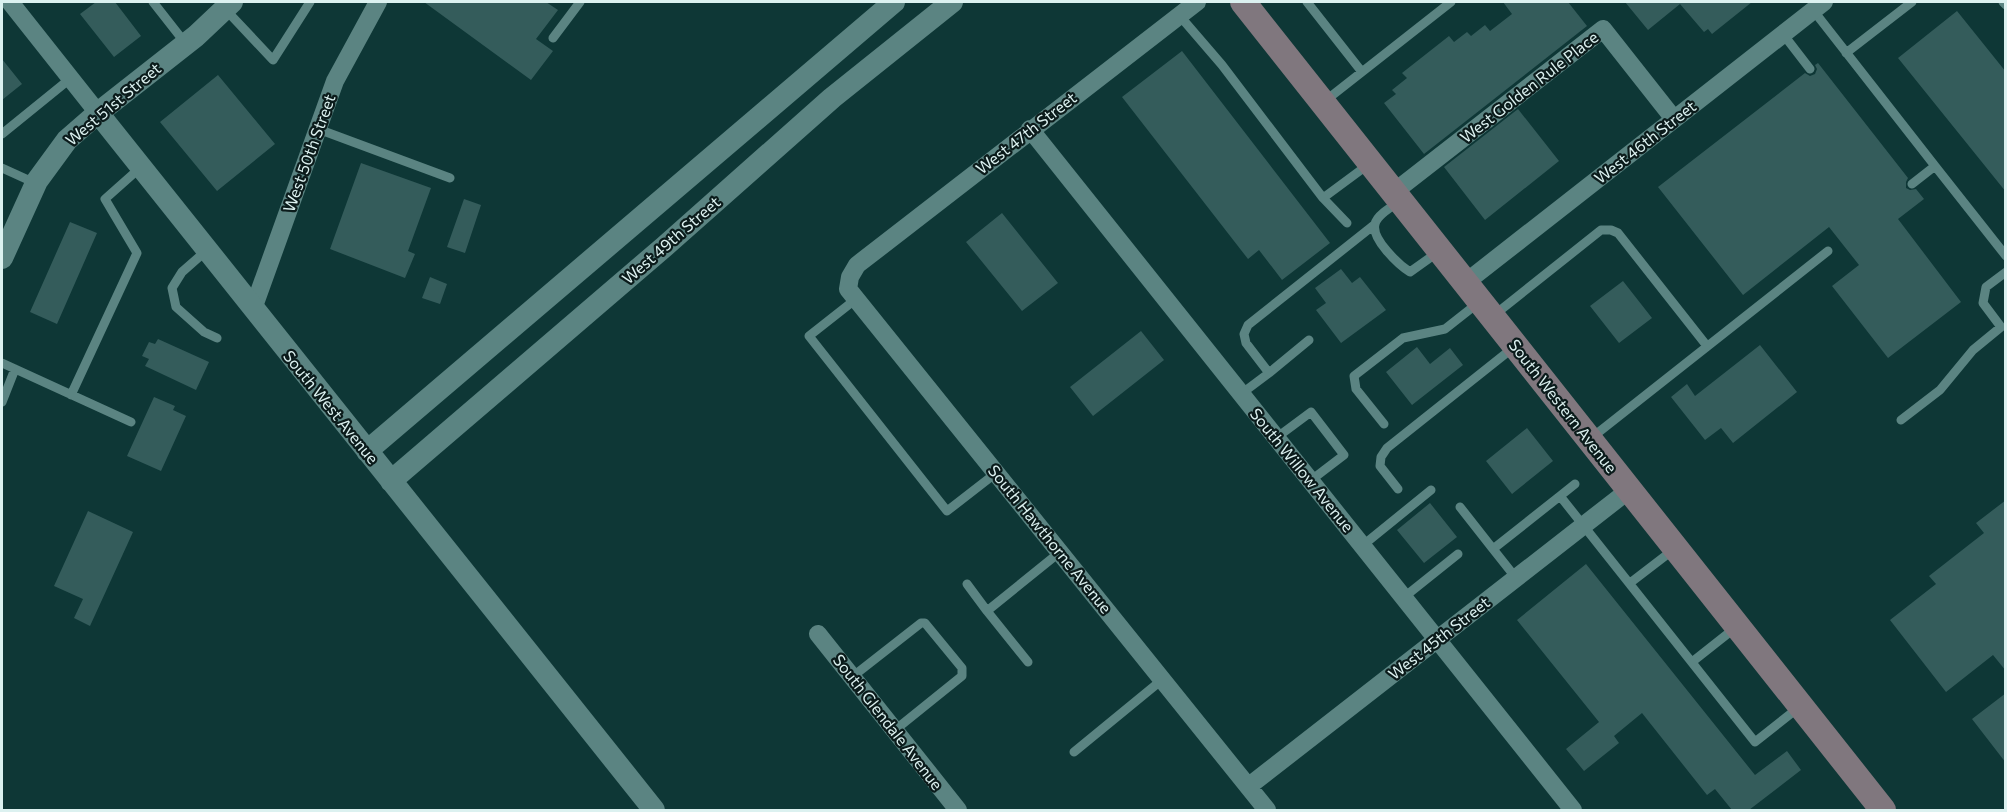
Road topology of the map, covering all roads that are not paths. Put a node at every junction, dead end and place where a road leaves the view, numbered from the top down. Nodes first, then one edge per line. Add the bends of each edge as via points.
1 (153, 2) edge
2 (310, 2) edge
3 (580, 2) edge
4 (894, 2) edge
5 (952, 2) edge
6 (1197, 2) edge
7 (1243, 2) edge
8 (1307, 2) edge
9 (1450, 2) edge
10 (1912, 2) edge
11 (2002, 2) edge
12 (374, 3) edge
13 (10, 5) edge
14 (228, 5) edge
15 (2006, 5) edge
16 (1819, 6) edge
17 (1179, 15) junction
18 (1783, 34) junction
19 (553, 38) dead end
20 (186, 44) junction
21 (1846, 53) junction
22 (1810, 69) dead end
23 (1362, 72) junction
24 (71, 78) junction
25 (1323, 102) junction
26 (98, 113) junction
27 (1674, 119) junction
28 (318, 129) junction
29 (1030, 129) junction
30 (2, 134) edge
31 (1371, 163) junction
32 (1935, 166) junction
33 (141, 167) junction
34 (2, 168) edge
35 (450, 178) dead end
36 (36, 183) junction
37 (1912, 184) dead end
38 (1397, 196) junction
39 (1323, 198) junction
40 (1347, 223) dead end
41 (1374, 225) junction
42 (207, 250) junction
43 (1440, 251) junction
44 (1828, 251) dead end
45 (2006, 256) edge
46 (2, 258) edge
47 (2006, 272) edge
48 (856, 299) junction
49 (1479, 300) junction
50 (254, 309) junction
51 (2003, 330) edge
52 (217, 338) dead end
53 (1310, 340) dead end
54 (1516, 346) junction
55 (1707, 346) junction
56 (2, 363) edge
57 (15, 369) junction
58 (1269, 373) junction
59 (1241, 394) junction
60 (71, 395) junction
61 (2, 402) edge
62 (1901, 420) dead end
63 (131, 422) dead end
64 (1384, 424) dead end
65 (1276, 438) junction
66 (1590, 439) junction
67 (367, 452) junction
68 (996, 473) junction
69 (391, 481) junction
70 (1310, 481) junction
71 (1575, 484) dead end
72 (1398, 489) dead end
73 (1431, 490) dead end
74 (1629, 490) junction
75 (1560, 496) junction
76 (1460, 507) dead end
77 (1584, 525) junction
78 (1362, 546) junction
79 (1675, 548) junction
80 (1493, 549) junction
81 (1060, 552) junction
82 (1458, 554) dead end
83 (1516, 578) junction
84 (1630, 583) junction
85 (967, 584) dead end
86 (1403, 598) junction
87 (987, 610) junction
88 (1737, 627) junction
89 (818, 634) dead end
90 (1437, 640) junction
91 (1028, 662) dead end
92 (1692, 662) junction
93 (852, 677) junction
94 (1163, 679) junction
95 (1800, 706) junction
96 (895, 730) junction
97 (1074, 752) dead end
98 (1249, 786) junction
99 (654, 810) edge
100 (958, 810) edge
101 (1267, 810) edge
102 (1573, 810) edge
103 (1883, 810) edge

1 - 20 lane
2 - 14 lane via 273,60
3 - 19 lane
4 - 67 street
5 - 69 street, West 49th Street via 832,98
6 - 17 street, West 47th Street
7 - 25 main road, South Western Avenue
8 - 23 lane
9 - 23 lane
10 - 21 lane
11 - 15 lane
12 - 28 street, West 50th Street via 335,81
13 - 24 street, South West Avenue
14 - 20 street, West 51st Street
16 - 18 street, West 46th Street
16 - 21 lane
17 - 29 street, West 47th Street
17 - 39 lane via 1222,64
18 - 22 lane
18 - 27 street, West 46th Street
20 - 26 street, West 51st Street
21 - 32 lane
23 - 25 lane
24 - 26 street, South West Avenue
24 - 30 lane
25 - 31 main road, South Western Avenue
26 - 33 street, South West Avenue
26 - 36 street, West 51st Street via 67,140
27 - 38 street, West Golden Rule Place via 1603,29
27 - 49 street, West 46th Street
28 - 35 lane
28 - 50 street, West 50th Street
29 - 48 street, West 47th Street via 857,265 848,289
29 - 59 street, South Willow Avenue
31 - 38 main road, South Western Avenue
31 - 39 lane
32 - 37 lane
32 - 45 lane
33 - 42 street, South West Avenue
33 - 60 lane via 105,199 137,253
34 - 36 lane
36 - 46 street, West 51st Street
38 - 41 lane
38 - 43 main road, South Western Avenue
39 - 40 lane
41 - 43 lane via 1376,236 1410,273
41 - 58 lane via 1248,325 1246,343
42 - 50 street, South West Avenue
42 - 52 lane via 182,272 172,288 176,307 204,332
43 - 49 main road, South Western Avenue
44 - 55 lane
47 - 51 lane via 1986,287 1983,303
48 - 68 street, South Hawthorne Avenue
48 - 68 lane via 809,336 947,511
49 - 54 main road, South Western Avenue
49 - 55 lane via 1601,230 1611,230 1618,233
49 - 64 lane via 1445,329 1403,338 1354,376 1356,389
50 - 67 street, South West Avenue
51 - 62 lane via 1973,350 1940,390
53 - 58 lane
54 - 66 main road, South Western Avenue
54 - 72 lane via 1387,448 1380,466
55 - 66 lane
56 - 57 lane
57 - 60 lane
57 - 61 lane
58 - 59 lane
59 - 65 street, South Willow Avenue
60 - 63 lane
65 - 70 street, South Willow Avenue
65 - 70 lane via 1311,412 1344,455
66 - 74 main road, South Western Avenue
67 - 69 street, South West Avenue
68 - 81 street, South Hawthorne Avenue
69 - 99 street, South West Avenue
70 - 78 street, South Willow Avenue
71 - 75 lane
73 - 78 lane
74 - 77 street, West 45th Street
74 - 79 main road, South Western Avenue
75 - 77 lane
75 - 80 lane
76 - 80 lane
77 - 83 street, West 45th Street
77 - 84 lane
78 - 86 street, South Willow Avenue
79 - 84 lane
79 - 88 main road, South Western Avenue
80 - 83 lane
81 - 87 lane
81 - 94 street, South Hawthorne Avenue
82 - 86 lane
83 - 90 street, West 45th Street
84 - 92 lane
85 - 87 lane
86 - 90 street, South Willow Avenue
87 - 91 lane
88 - 92 lane
88 - 95 main road, South Western Avenue
89 - 93 street, South Glendale Avenue
90 - 98 street, West 45th Street
90 - 102 street, South Willow Avenue
92 - 95 lane via 1755,742
93 - 96 street, South Glendale Avenue
93 - 96 lane via 921,623 962,668 962,676
94 - 97 lane
94 - 98 street, South Hawthorne Avenue
95 - 103 main road, South Western Avenue
96 - 100 street, South Glendale Avenue
98 - 101 street, South Hawthorne Avenue

